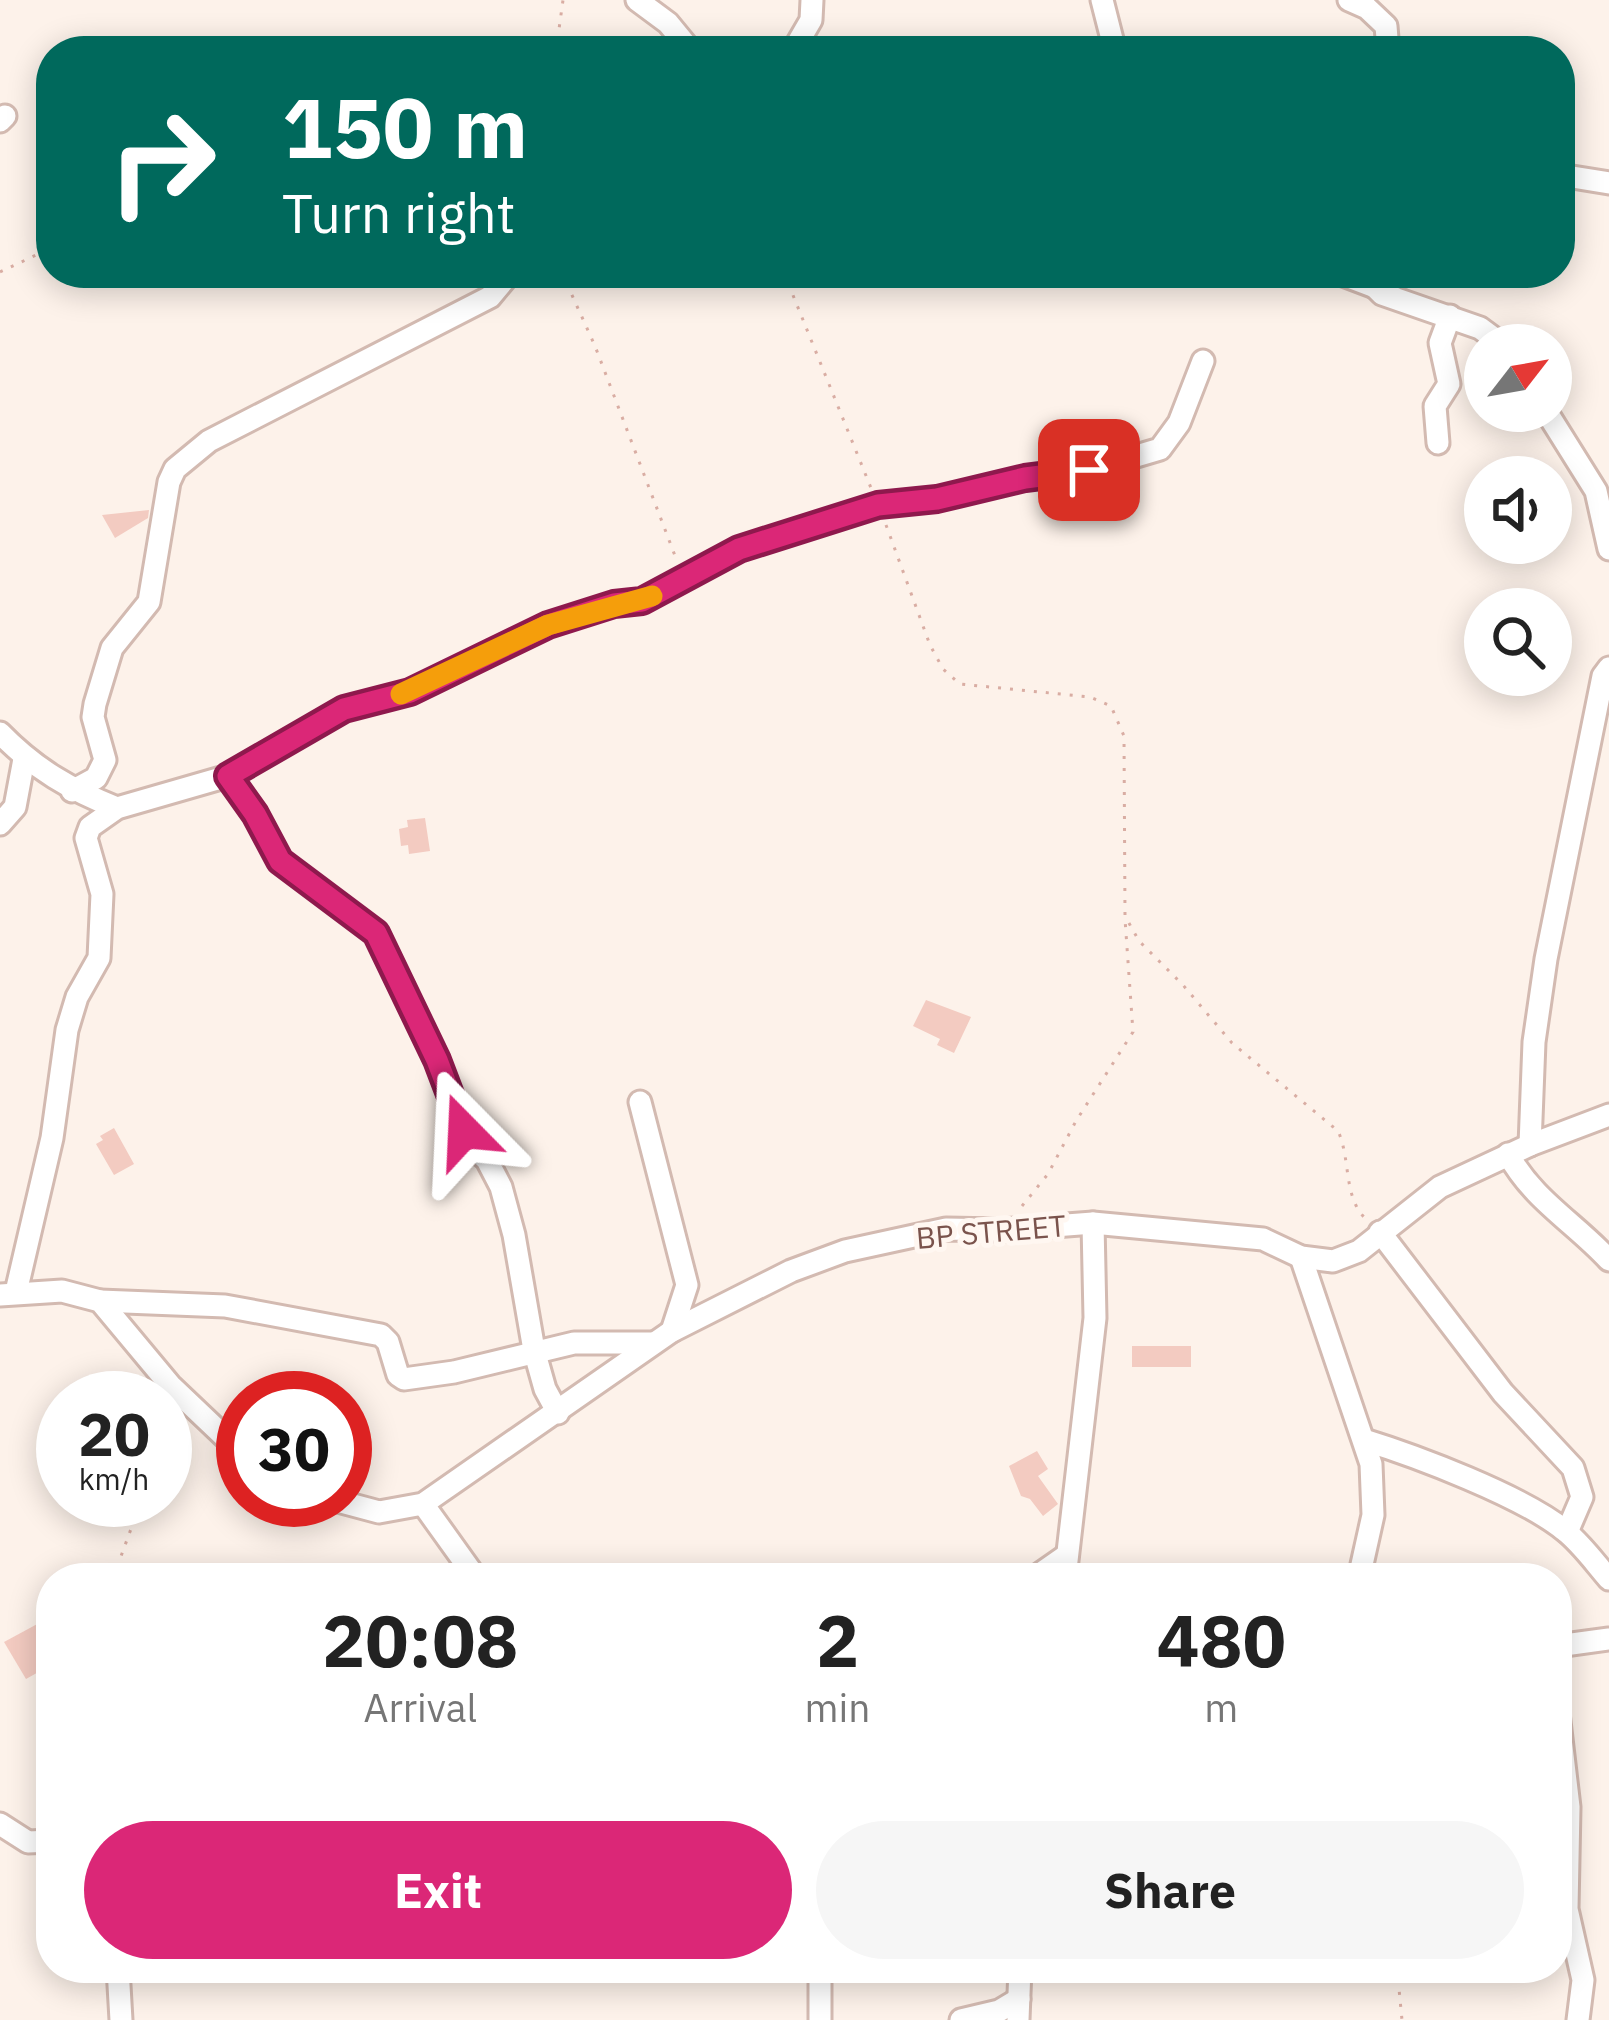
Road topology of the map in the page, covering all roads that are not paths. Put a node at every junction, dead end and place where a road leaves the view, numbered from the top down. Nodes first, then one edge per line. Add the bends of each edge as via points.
1 (637, 0) edge
2 (812, 0) edge
3 (1102, 0) edge
4 (1349, 0) edge
5 (679, 36) edge
6 (802, 36) edge
7 (1111, 36) edge
8 (1387, 36) edge
9 (1575, 179) edge
10 (1609, 183) edge
11 (498, 288) edge
12 (1376, 288) edge
13 (1450, 316) junction
14 (1470, 324) edge
15 (1203, 361) dead end
16 (1559, 432) edge
17 (1438, 443) dead end
18 (1609, 548) edge
19 (1609, 668) edge
20 (0, 733) edge
21 (25, 759) junction
22 (228, 776) junction
23 (73, 791) junction
24 (117, 808) junction
25 (0, 824) edge
26 (640, 1102) dead end
27 (1604, 1121) edge
28 (1530, 1145) junction
29 (1508, 1154) junction
30 (1093, 1222) junction
31 (1380, 1232) junction
32 (1301, 1257) junction
33 (1609, 1260) edge
34 (8, 1293) edge
35 (100, 1301) junction
36 (672, 1330) junction
37 (652, 1343) junction
38 (534, 1350) junction
39 (558, 1413) junction
40 (216, 1429) edge
41 (1364, 1440) junction
42 (423, 1504) junction
43 (372, 1510) edge
44 (1567, 1532) junction
45 (1067, 1555) junction
46 (465, 1563) edge
47 (1056, 1563) edge
48 (1066, 1563) edge
49 (1362, 1563) edge
50 (1609, 1579) edge
51 (1609, 1639) edge
52 (1572, 1644) edge
53 (0, 1824) edge
54 (36, 1842) edge
55 (1572, 1932) edge
56 (119, 1983) edge
57 (820, 1983) edge
58 (1018, 2010) edge
59 (121, 2020) edge
60 (820, 2020) edge
61 (961, 2020) edge
62 (1578, 2020) edge

1 - 5 street
2 - 6 street
3 - 7 street
4 - 8 street via 1386,26
9 - 10 street
11 - 23 street via 209,440 176,469 149,602 112,648 95,704 105,760 96,778
12 - 13 street
13 - 14 street
13 - 17 street via 1440,343 1449,384 1435,406
15 - 22 street via 1160,448 1089,470 878,505 739,549 642,601 548,625 410,692 344,709
16 - 18 street via 1596,491
19 - 28 street via 1546,959
20 - 21 street
21 - 23 street
21 - 25 street via 15,807
22 - 24 street
22 - 38 street via 280,861 376,933 470,1144 501,1187
23 - 24 street
24 - 34 street via 86,838 102,894 98,958 67,1030 52,1138
26 - 36 street via 687,1286
27 - 28 street, BP STREET
28 - 29 street, BP STREET
29 - 31 street, BP STREET via 1440,1187
29 - 33 street via 1550,1209
30 - 32 street, BP STREET via 1263,1239
30 - 36 street, BP STREET via 946,1229 844,1252
30 - 45 street via 1095,1318
31 - 32 street, BP STREET via 1333,1261
31 - 44 street via 1503,1393 1573,1468 1582,1497
32 - 41 street
34 - 35 street via 62,1291
35 - 38 street via 225,1306 381,1335 404,1378
35 - 40 street
36 - 37 street, BP STREET
37 - 38 street
37 - 39 street, BP STREET
38 - 39 street
39 - 42 street, BP STREET
41 - 44 street via 1542,1514
41 - 49 street via 1373,1516
42 - 43 street
42 - 46 street
44 - 50 street
45 - 47 street
45 - 48 street
51 - 52 street
53 - 54 street
55 - 62 street via 1583,1980
56 - 59 street
57 - 60 street
58 - 61 street

